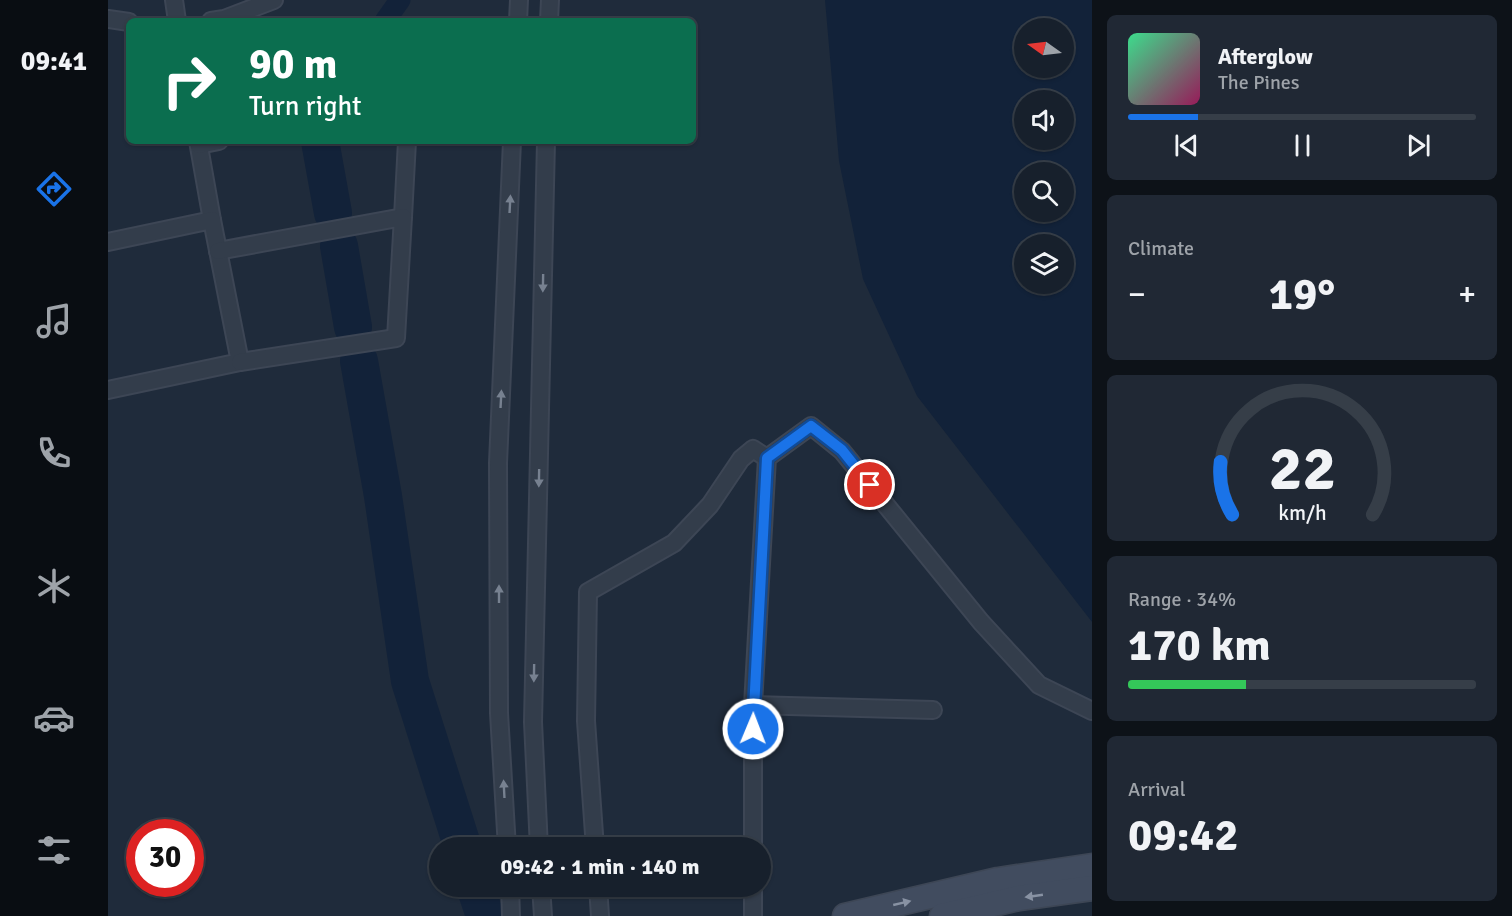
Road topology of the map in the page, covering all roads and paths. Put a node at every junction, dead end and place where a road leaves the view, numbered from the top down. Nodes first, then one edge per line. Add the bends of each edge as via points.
1 (174, 0) edge
2 (274, 0) edge
3 (519, 0) edge
4 (550, 0) edge
5 (177, 18) edge
6 (227, 18) edge
7 (518, 18) edge
8 (549, 18) edge
9 (108, 19) edge
10 (126, 22) edge
11 (199, 144) edge
12 (407, 144) edge
13 (512, 144) edge
14 (546, 144) edge
15 (403, 217) junction
16 (212, 220) junction
17 (108, 242) edge
18 (218, 251) junction
19 (240, 362) junction
20 (108, 390) edge
21 (767, 458) junction
22 (753, 705) junction
23 (933, 710) dead end
24 (1092, 711) edge
25 (506, 837) edge
26 (538, 837) edge
27 (594, 837) edge
28 (753, 837) edge
29 (1092, 866) edge
30 (1092, 888) edge
31 (510, 897) edge
32 (542, 897) edge
33 (599, 897) edge
34 (753, 897) edge
35 (511, 916) edge
36 (543, 916) edge
37 (600, 916) edge
38 (753, 916) edge
39 (845, 916) edge
40 (945, 916) edge

1 - 5 street
2 - 6 street
3 - 7 street
4 - 8 street
9 - 10 street
11 - 16 street
12 - 15 street
25 -> 13 street via 500,713 498,463
14 -> 26 street via 533,722
15 - 18 street
15 - 19 street via 396,338
16 - 17 street
16 - 18 street
18 - 19 street
19 - 20 street
21 - 22 street
21 - 24 street via 811,426 842,450 981,622 1039,685
21 - 27 street via 753,450 741,459 710,505 674,543 588,592 586,721
22 - 23 street
22 - 28 street
39 -> 29 main road via 998,880
30 -> 40 main road via 1019,898
31 - 35 street
32 - 36 street
33 - 37 street
34 - 38 street

